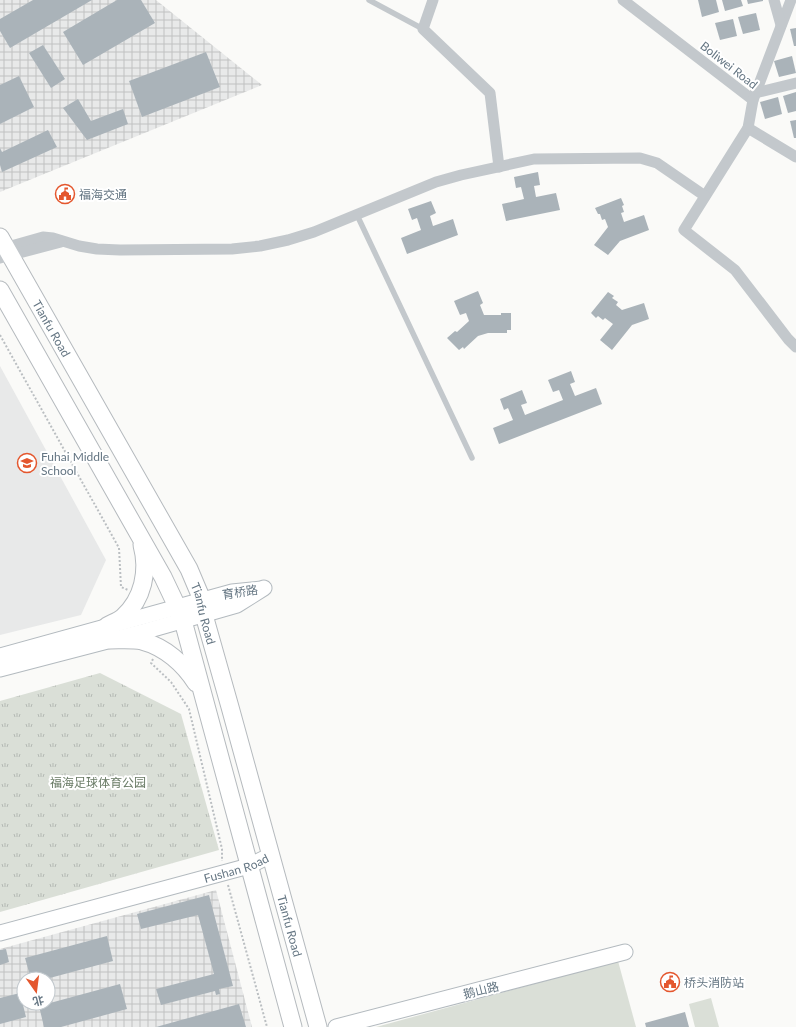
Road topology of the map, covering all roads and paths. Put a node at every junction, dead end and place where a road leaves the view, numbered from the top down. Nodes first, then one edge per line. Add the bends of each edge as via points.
1 (369, 0) edge
2 (433, 0) edge
3 (623, 0) edge
4 (774, 0) edge
5 (791, 0) edge
6 (781, 25) junction
7 (423, 30) junction
8 (796, 83) edge
9 (754, 97) junction
10 (748, 128) junction
11 (796, 157) edge
12 (499, 167) junction
13 (705, 196) junction
14 (357, 215) junction
15 (3, 250) edge
16 (0, 290) edge
17 (0, 335) edge
18 (796, 347) edge
19 (472, 458) dead end
20 (138, 532) junction
21 (130, 591) dead end
22 (202, 608) junction
23 (180, 614) junction
24 (109, 633) junction
25 (0, 656) edge
26 (154, 656) dead end
27 (0, 669) edge
28 (205, 701) junction
29 (271, 855) junction
30 (248, 861) junction
31 (224, 868) junction
32 (0, 922) edge
33 (0, 933) edge
34 (626, 952) dead end
35 (267, 1027) edge
36 (293, 1027) edge
37 (318, 1027) edge
38 (336, 1027) edge

1 - 7 lane
2 - 7 street
3 - 9 street, Boliwei Road
4 - 6 street
5 - 6 street, Boliwei Road
6 - 9 street, Boliwei Road
7 - 12 street via 490,93
8 - 9 street
9 - 10 street
10 - 11 street
10 - 13 street
12 - 13 street via 534,159 640,158 657,163
12 - 14 street via 436,182
13 - 18 street via 684,230 736,270
14 - 15 street via 288,240 232,249 120,250 97,249 61,242
14 - 19 lane
15 - 22 main road, Tianfu Road via 189,569
16 - 20 main road, Tianfu Road
17 - 21 path via 119,548 121,587
20 - 23 main road, Tianfu Road
20 - 24 main road via 143,550 144,582 140,595 132,607
22 - 23 street
22 - 29 main road, Tianfu Road
23 - 24 street
23 - 28 main road, Tianfu Road
24 - 25 street
24 - 27 street
24 - 28 main road via 142,641 174,658 188,671
26 - 31 path via 151,663 171,682 189,709 222,849
28 - 30 main road, Tianfu Road
29 - 30 street, Fushan Road
29 - 37 main road, Tianfu Road
30 - 31 street, Fushan Road
30 - 36 main road, Tianfu Road
31 - 32 street, Fushan Road
31 - 33 street, Fushan Road
31 - 35 path
34 - 38 street, 鹅山路

